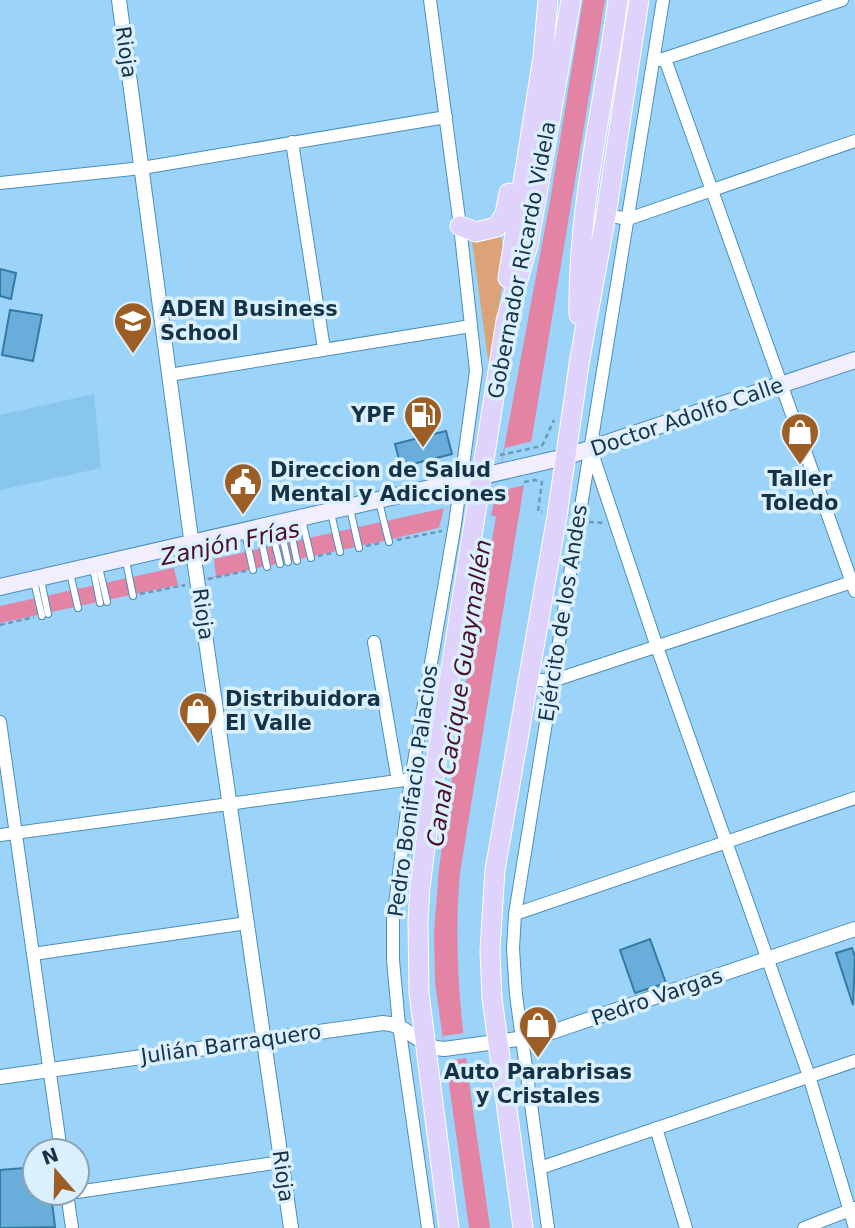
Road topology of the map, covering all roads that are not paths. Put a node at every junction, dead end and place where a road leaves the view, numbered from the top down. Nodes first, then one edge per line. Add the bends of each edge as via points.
1 (119, 0) edge
2 (430, 0) edge
3 (548, 0) edge
4 (571, 0) edge
5 (618, 0) edge
6 (639, 0) edge
7 (663, 0) edge
8 (842, 0) edge
9 (659, 61) junction
10 (446, 117) junction
11 (855, 141) edge
12 (292, 142) junction
13 (142, 168) junction
14 (0, 183) edge
15 (712, 190) junction
16 (606, 215) junction
17 (628, 219) junction
18 (460, 226) junction
19 (506, 321) junction
20 (471, 326) junction
21 (324, 349) junction
22 (580, 358) junction
23 (855, 360) edge
24 (169, 374) junction
25 (782, 385) junction
26 (590, 450) junction
27 (565, 457) junction
28 (497, 465) junction
29 (462, 481) junction
30 (379, 500) junction
31 (350, 507) junction
32 (331, 512) junction
33 (274, 525) junction
34 (388, 541) road end
35 (192, 544) junction
36 (358, 547) road end
37 (339, 551) road end
38 (311, 557) road end
39 (125, 559) junction
40 (297, 560) dead end
41 (288, 561) dead end
42 (279, 563) dead end
43 (96, 565) junction
44 (267, 566) dead end
45 (253, 569) road end
46 (69, 571) junction
47 (37, 579) junction
48 (854, 584) edge
49 (0, 587) edge
50 (133, 595) road end
51 (103, 601) dead end
52 (78, 607) dead end
53 (45, 614) road end
54 (374, 642) dead end
55 (657, 646) junction
56 (529, 679) junction
57 (552, 681) junction
58 (0, 722) edge
59 (435, 776) junction
60 (404, 780) junction
61 (855, 798) edge
62 (230, 804) junction
63 (16, 833) junction
64 (0, 835) edge
65 (727, 842) junction
66 (515, 914) junction
67 (247, 923) junction
68 (855, 929) edge
69 (33, 954) junction
70 (768, 959) junction
71 (400, 1025) junction
72 (263, 1039) junction
73 (522, 1040) junction
74 (497, 1043) junction
75 (424, 1044) junction
76 (855, 1061) edge
77 (49, 1070) junction
78 (809, 1076) junction
79 (0, 1077) edge
80 (656, 1128) junction
81 (59, 1137) edge
82 (281, 1162) junction
83 (540, 1168) junction
84 (91, 1190) edge
85 (69, 1207) edge
86 (852, 1209) edge
87 (72, 1228) edge
88 (291, 1228) edge
89 (428, 1228) edge
90 (449, 1228) edge
91 (523, 1228) edge
92 (548, 1228) edge
93 (686, 1228) edge
94 (804, 1228) edge
95 (855, 1228) edge

1 - 13 street, Rioja
2 - 10 street, Pedro Bonifacio Palacios
3 - 18 highway via 533,38 505,214 497,227 486,230
3 - 19 highway via 509,270
4 - 19 highway, Gobernador Ricardo Videla via 528,245
5 - 22 highway via 584,222 578,283
6 - 16 highway
7 - 9 street, Ejército de los Andes
8 - 9 street
9 - 15 street
9 - 17 street, Ejército de los Andes
10 - 12 street
10 - 18 street, Pedro Bonifacio Palacios
11 - 15 street
12 - 13 street
12 - 21 street
13 - 14 street
13 - 24 street, Rioja
15 - 17 street
15 - 25 street
16 - 17 street
16 - 22 highway
17 - 26 street, Ejército de los Andes
18 - 20 street, Pedro Bonifacio Palacios
19 - 28 highway, Gobernador Ricardo Videla
20 - 21 street
20 - 29 street, Pedro Bonifacio Palacios via 476,372
21 - 24 street
22 - 27 highway
23 - 25 main road, Doctor Adolfo Calle
24 - 35 street, Rioja
25 - 26 main road, Doctor Adolfo Calle
25 - 48 street
26 - 27 main road, Doctor Adolfo Calle
26 - 55 street
26 - 57 street, Ejército de los Andes
27 - 28 main road, Doctor Adolfo Calle via 527,474
27 - 56 highway
28 - 29 main road, Doctor Adolfo Calle
28 - 59 highway, Gobernador Ricardo Videla via 477,510
29 - 30 main road, Doctor Adolfo Calle
29 - 60 street, Pedro Bonifacio Palacios
30 - 31 main road, Doctor Adolfo Calle
30 - 34 lane
31 - 32 main road, Doctor Adolfo Calle
31 - 36 lane
32 - 33 main road, Doctor Adolfo Calle
32 - 37 lane
33 - 35 main road, Doctor Adolfo Calle
33 - 38 lane via 306,539
33 - 40 lane via 293,542
33 - 41 lane
33 - 42 lane
33 - 44 lane via 262,548
33 - 45 lane via 249,551
35 - 39 main road, Doctor Adolfo Calle
35 - 62 street, Rioja
39 - 43 main road, Doctor Adolfo Calle
39 - 50 lane
43 - 46 main road, Doctor Adolfo Calle
43 - 51 lane
46 - 47 main road, Doctor Adolfo Calle
46 - 52 lane
47 - 49 main road, Doctor Adolfo Calle
47 - 53 lane
48 - 55 street
54 - 60 street
55 - 57 street
55 - 65 street
56 - 57 street
56 - 74 highway via 491,908
57 - 66 street, Ejército de los Andes
58 - 63 street
59 - 60 street
59 - 75 highway, Gobernador Ricardo Videla via 418,920
60 - 62 street
60 - 71 street, Pedro Bonifacio Palacios via 393,920
61 - 65 street
62 - 63 street
62 - 67 street, Rioja
63 - 64 street
63 - 69 street
65 - 66 street
65 - 70 street
66 - 73 street, Ejército de los Andes via 513,949
67 - 69 street
67 - 72 street, Rioja
68 - 70 street, Pedro Vargas
69 - 77 street
70 - 73 street, Pedro Vargas
70 - 78 street
71 - 72 street, Julián Barraquero via 383,1023
71 - 75 street
71 - 89 street, Pedro Bonifacio Palacios
72 - 77 street, Julián Barraquero
72 - 82 street, Rioja
73 - 74 street, Pedro Vargas
73 - 83 street, Ejército de los Andes
74 - 75 street, Pedro Vargas via 455,1048
74 - 91 highway
75 - 90 highway, Gobernador Ricardo Videla
76 - 78 street
77 - 79 street, Julián Barraquero
77 - 81 street
78 - 80 street
78 - 86 street
80 - 83 street
80 - 93 street
82 - 84 street
82 - 88 street, Rioja
83 - 92 street, Ejército de los Andes
85 - 87 street
86 - 94 street
86 - 95 street

